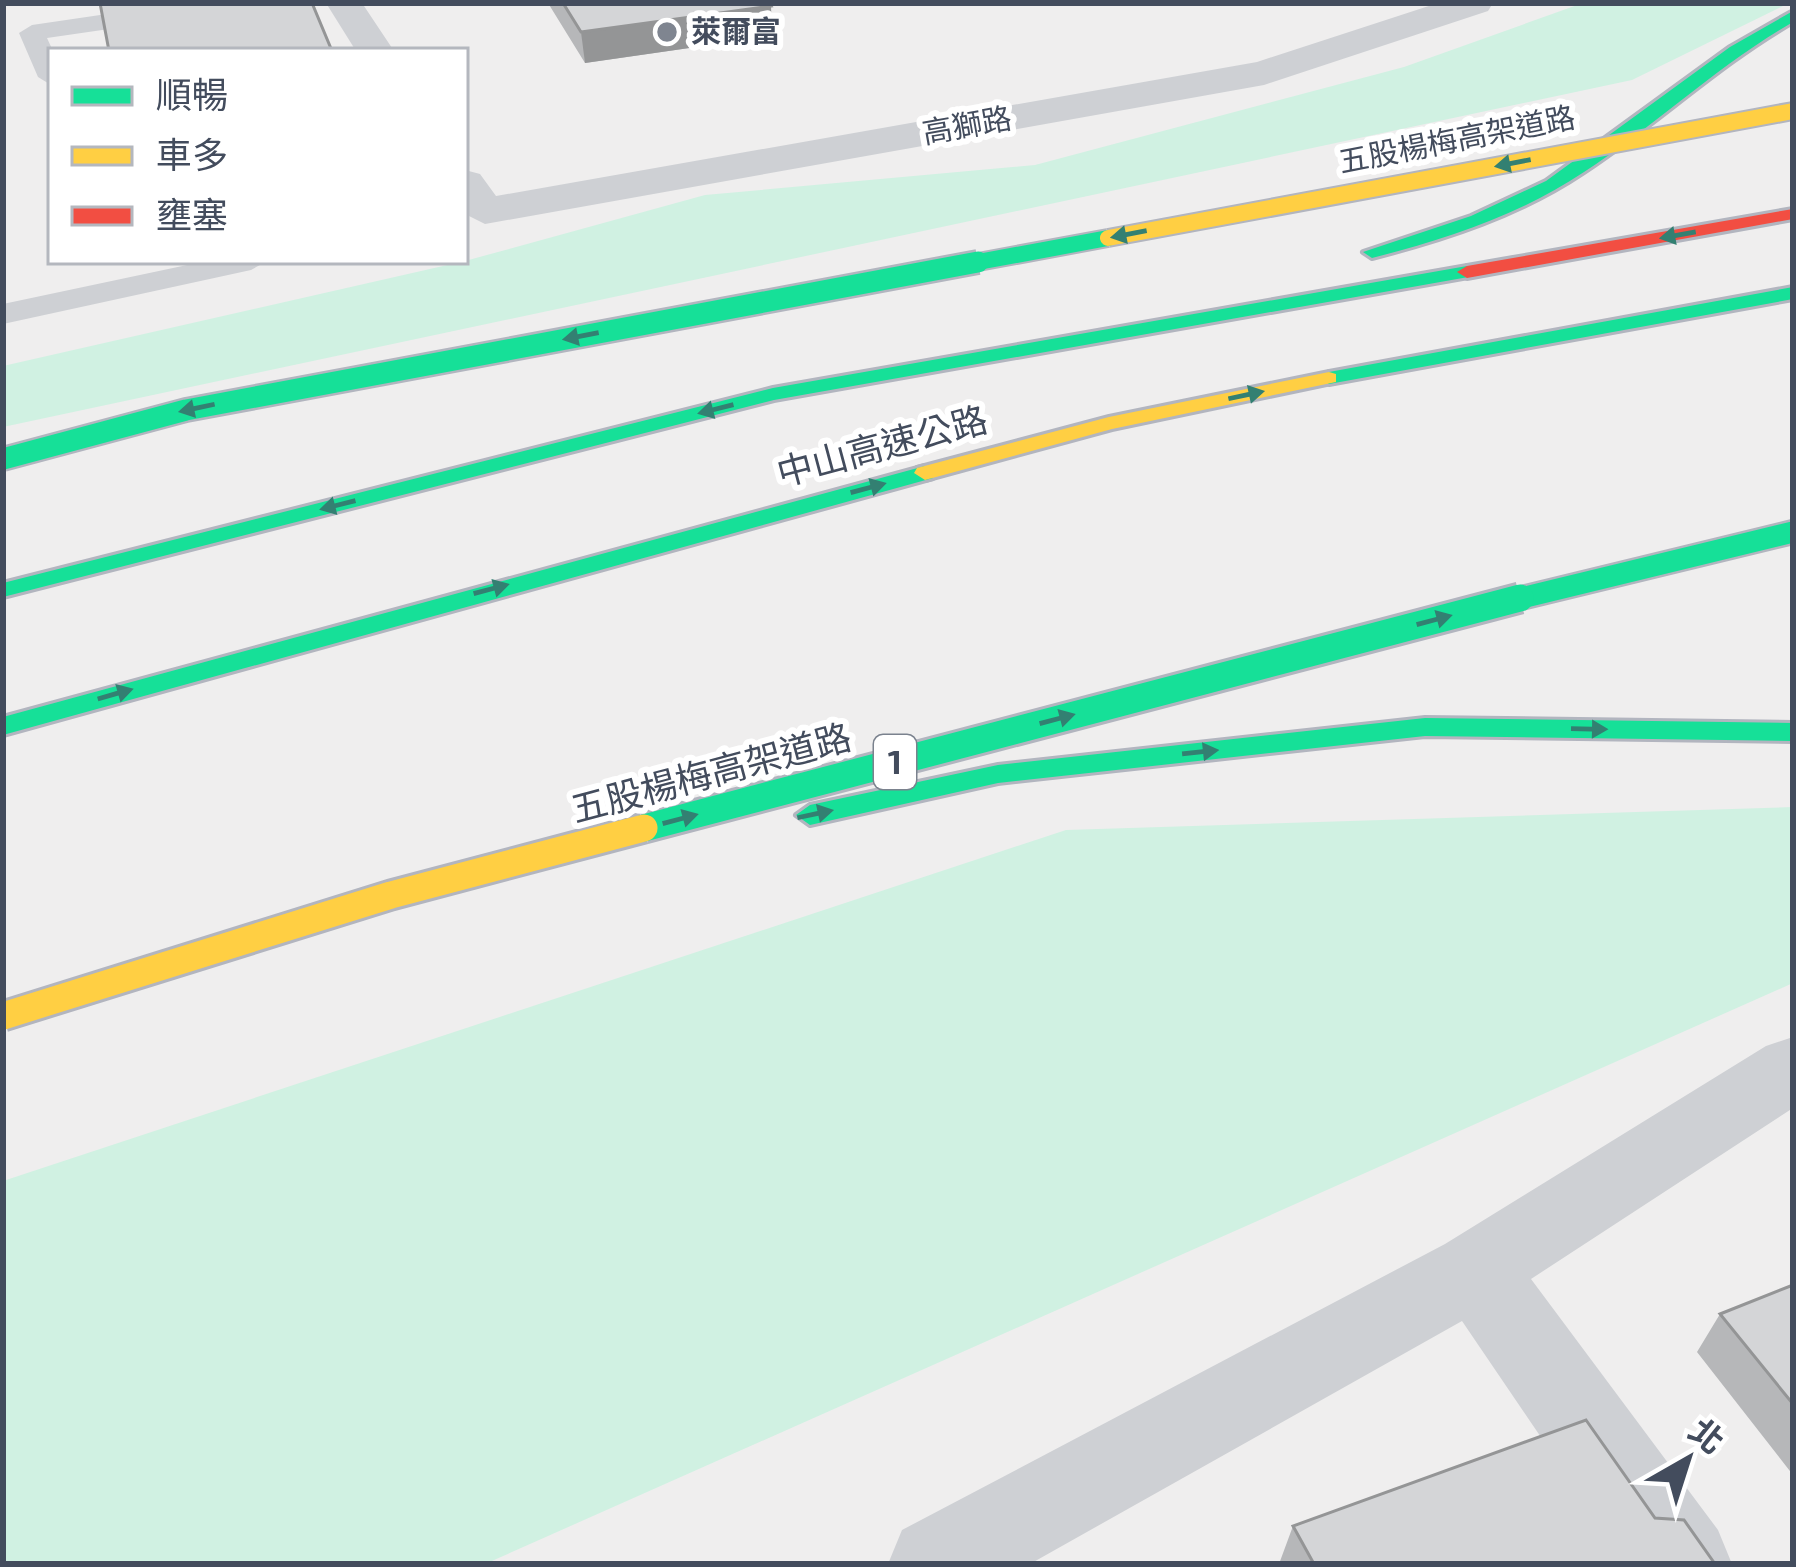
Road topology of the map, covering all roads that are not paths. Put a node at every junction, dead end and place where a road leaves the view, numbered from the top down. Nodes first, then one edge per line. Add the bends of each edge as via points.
1 (233, 3) edge
2 (344, 3) edge
3 (1474, 3) edge
4 (1793, 16) edge
5 (373, 48) edge
6 (48, 70) edge
7 (1793, 111) edge
8 (472, 203) edge
9 (1793, 214) edge
10 (1354, 256) dead end
11 (237, 264) edge
12 (1262, 278) dead end
13 (1793, 293) edge
14 (3, 314) edge
15 (773, 394) junction
16 (3, 459) edge
17 (1793, 532) edge
18 (3, 590) edge
19 (3, 726) edge
20 (1793, 732) edge
21 (3, 989) edge
22 (3, 1016) edge
23 (1793, 1068) edge
24 (1475, 1270) junction
25 (936, 1564) edge
26 (1684, 1564) edge

1 - 6 lane via 32,33
2 - 5 street
3 - 8 street, 高獅路 via 1264,73
4 - 10 highway via 1742,39 1576,170 1506,209
7 -> 16 highway, 五股楊梅高架道路, bridge via 186,410
9 -> 15 highway, 中山高速公路
11 - 14 lane
12 - 15 highway
19 -> 13 highway, 中山高速公路 via 1109,423
15 -> 18 highway, 中山高速公路
22 -> 17 highway, 五股楊梅高架道路 / 1, bridge via 391,895
21 -> 20 highway via 998,774 1425,727
23 - 24 street
24 - 25 street
24 - 26 street

